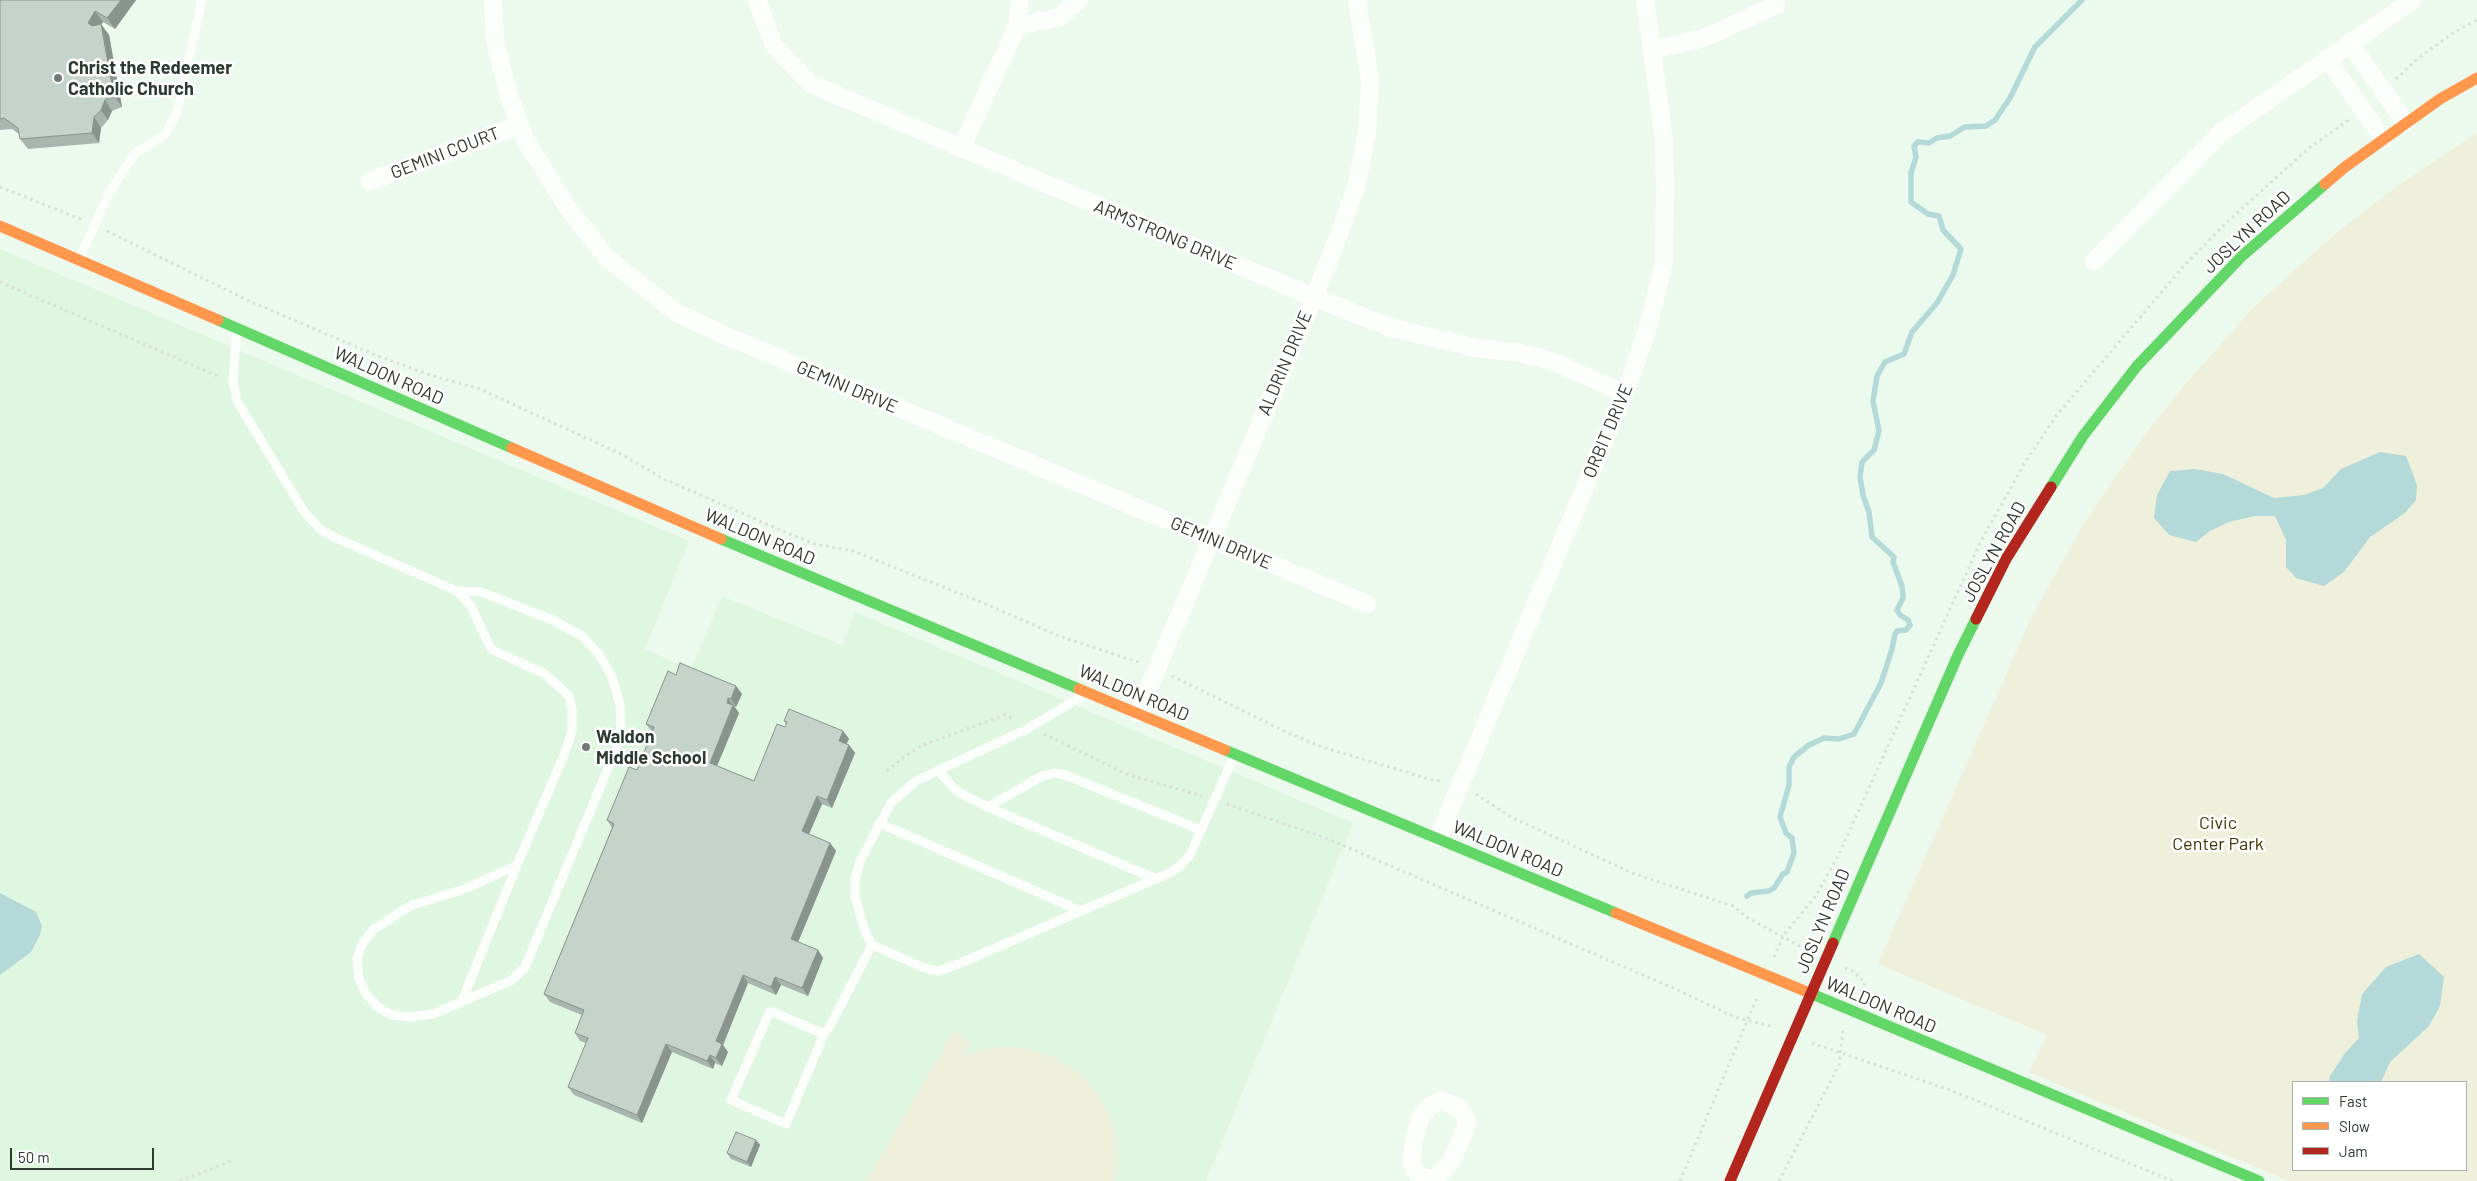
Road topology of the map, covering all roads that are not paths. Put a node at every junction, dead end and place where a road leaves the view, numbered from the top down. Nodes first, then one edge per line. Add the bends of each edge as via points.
1 (202, 0) edge
2 (493, 0) edge
3 (757, 0) edge
4 (1020, 0) edge
5 (1079, 0) edge
6 (1357, 0) edge
7 (1645, 0) edge
8 (2413, 0) edge
9 (1776, 5) dead end
10 (1017, 26) junction
11 (2349, 42) junction
12 (1653, 50) junction
13 (2327, 58) junction
14 (2477, 78) edge
15 (2406, 123) junction
16 (520, 125) junction
17 (2383, 139) junction
18 (961, 149) junction
19 (370, 181) dead end
20 (0, 226) edge
21 (79, 260) junction
22 (2094, 262) dead end
23 (1313, 297) junction
24 (237, 329) junction
25 (1624, 393) junction
26 (1211, 539) junction
27 (457, 591) junction
28 (1367, 604) dead end
29 (1088, 692) junction
30 (1138, 713) junction
31 (1235, 754) junction
32 (937, 770) junction
33 (988, 807) junction
34 (879, 823) junction
35 (1201, 830) junction
36 (1438, 838) junction
37 (517, 866) junction
38 (1156, 879) junction
39 (1081, 911) junction
40 (872, 945) junction
41 (1811, 995) junction
42 (461, 1003) junction
43 (824, 1034) junction
44 (1730, 1181) edge
45 (2259, 1181) edge

1 - 21 lane via 177,112 165,134 134,153 109,193
2 - 16 street, GEMINI DRIVE via 495,41
3 - 18 street, ARMSTRONG DRIVE via 774,46 811,84
4 - 10 street
5 - 10 street via 1060,17
6 - 23 street, ALDRIN DRIVE via 1370,80 1367,133 1356,188
7 - 12 street, ORBIT DRIVE
8 - 11 street
9 - 12 street via 1704,38
10 - 18 street
11 - 13 street
11 - 15 street
12 - 25 street, ORBIT DRIVE via 1664,139 1664,262 1647,330
13 - 17 street
13 - 22 street via 2222,132
14 - 15 street, JOSLYN ROAD
15 - 17 street, JOSLYN ROAD
16 - 19 street, GEMINI COURT
16 - 26 street, GEMINI DRIVE via 526,141 568,208 608,258 677,313
17 - 41 street, JOSLYN ROAD via 2345,167 2242,256 2138,366 2083,436 2006,559 1958,655
18 - 23 street, ARMSTRONG DRIVE
20 - 21 street, WALDON ROAD
21 - 24 street, WALDON ROAD
23 - 25 street, ARMSTRONG DRIVE via 1392,328 1476,348 1552,361
23 - 26 street, ALDRIN DRIVE
24 - 27 lane via 233,382 237,401 305,513 321,530 336,538
24 - 29 street, WALDON ROAD via 720,539
25 - 36 street, ORBIT DRIVE
26 - 28 street, GEMINI DRIVE
26 - 30 street, ALDRIN DRIVE
27 - 37 lane via 471,606 491,649 545,674 569,696 572,731
27 - 42 lane via 481,592 555,621 582,636 599,654 612,677 620,705 621,727 617,747 526,967 512,980
29 - 30 street, WALDON ROAD
29 - 32 lane via 1030,727
30 - 31 street, WALDON ROAD
31 - 35 lane
31 - 36 street, WALDON ROAD
32 - 33 lane via 958,792
32 - 34 lane via 899,793
33 - 35 lane via 1042,776 1054,773
33 - 38 lane
34 - 39 lane
34 - 40 lane via 860,861 855,880 864,929
35 - 38 lane via 1190,856 1179,867
36 - 41 street, WALDON ROAD
37 - 42 lane
37 - 42 lane via 465,889 410,906 374,929 362,944 358,960 359,979 378,1007 392,1015 409,1017 433,1014
38 - 39 lane
39 - 40 lane via 939,971 927,970
40 - 43 lane
41 - 44 street, JOSLYN ROAD
41 - 45 street, WALDON ROAD
43 - 43 lane via 786,1124 731,1100 770,1011

